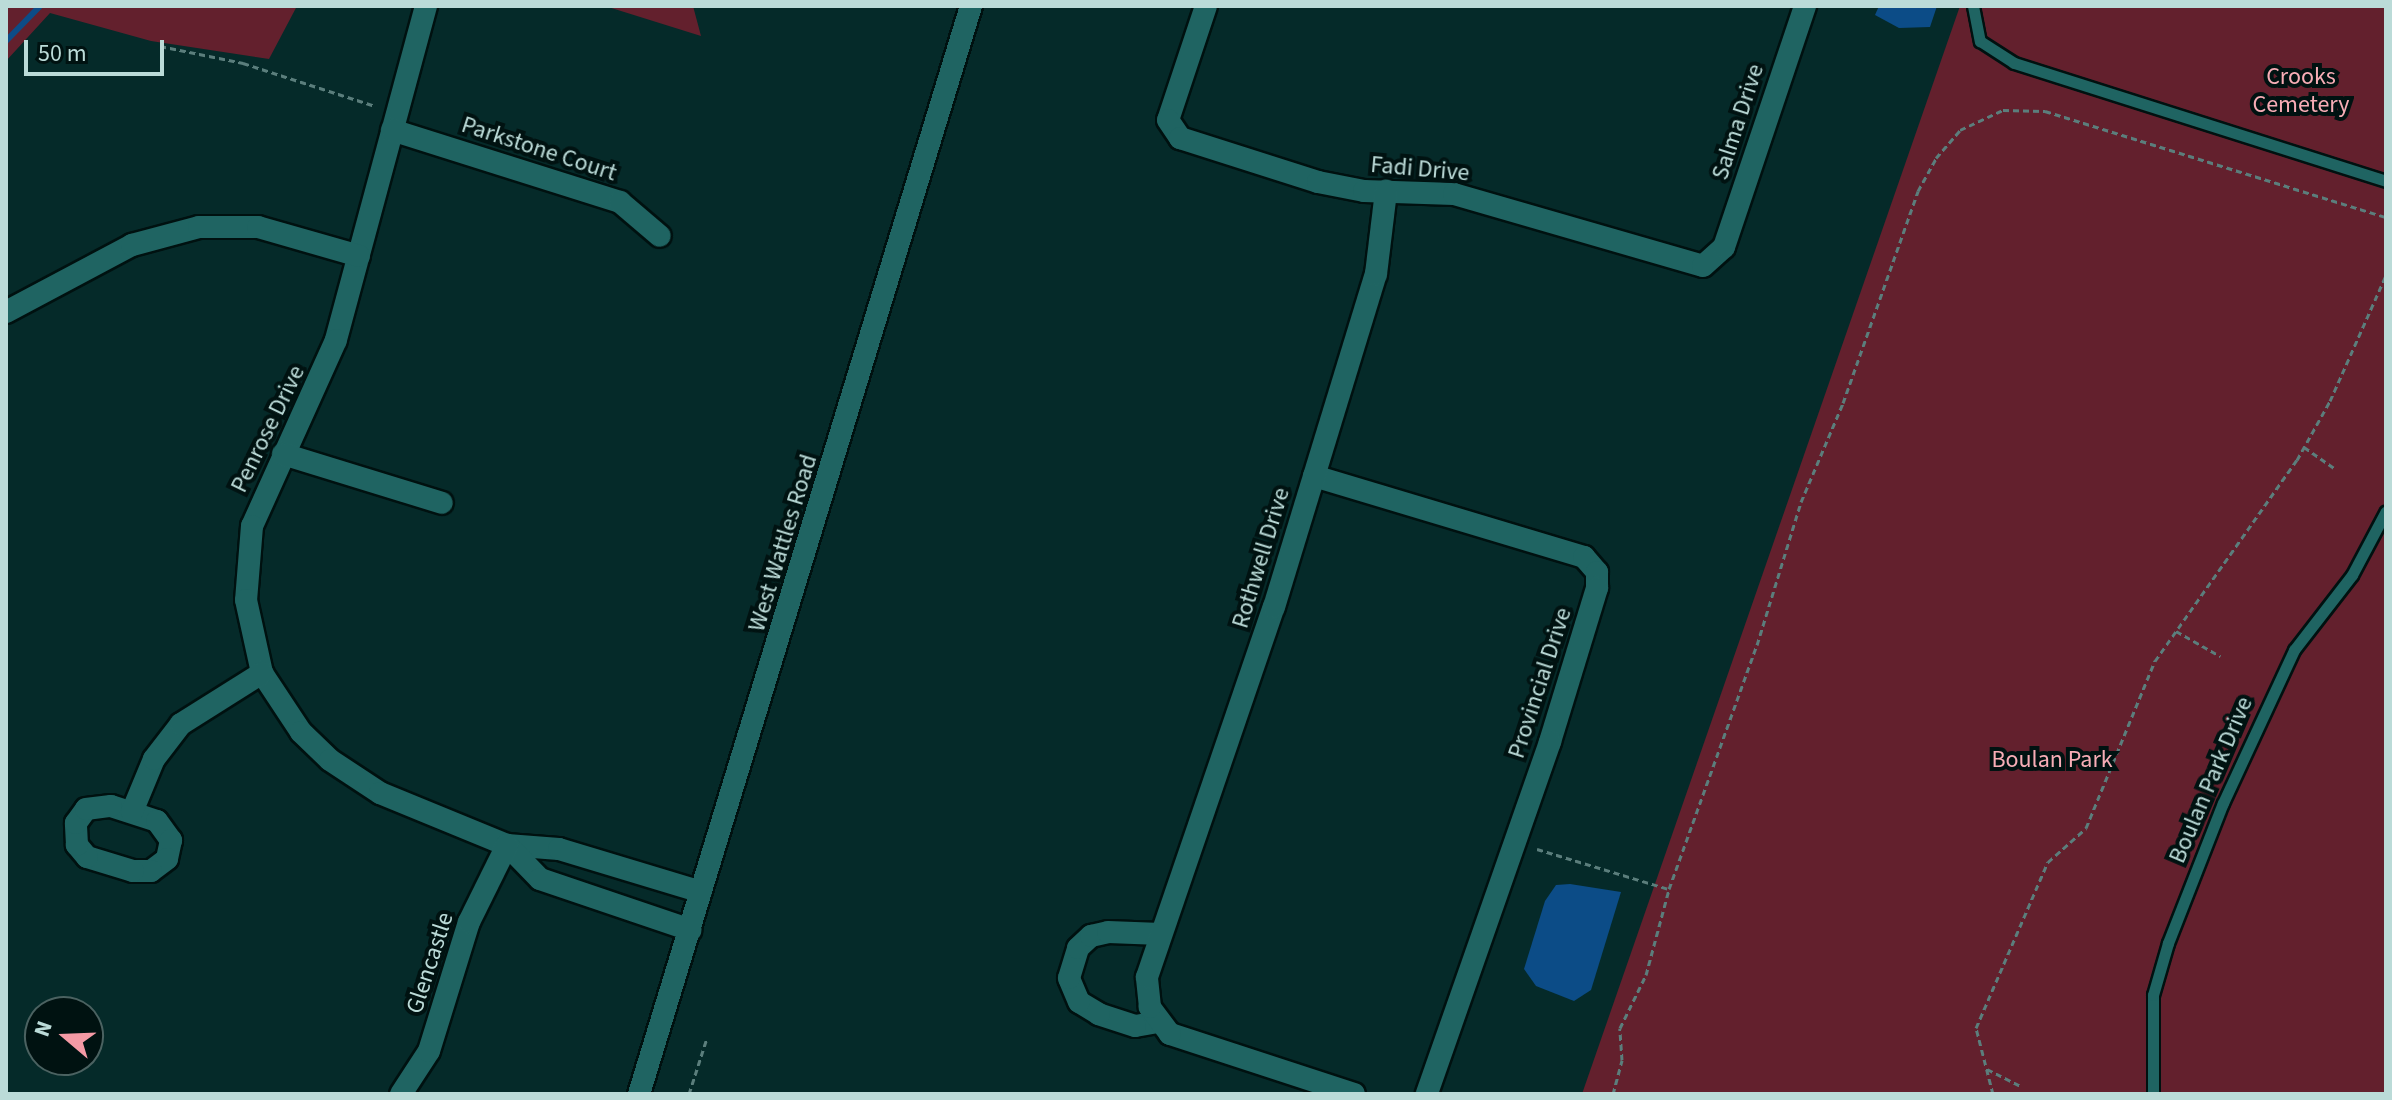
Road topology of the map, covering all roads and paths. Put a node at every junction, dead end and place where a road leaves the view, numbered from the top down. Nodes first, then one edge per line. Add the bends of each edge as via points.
1 (426, 6) edge
2 (971, 6) edge
3 (1206, 6) edge
4 (1805, 6) edge
5 (1973, 6) edge
6 (160, 46) dead end
7 (375, 106) dead end
8 (392, 130) junction
9 (2386, 181) edge
10 (1386, 191) junction
11 (2386, 217) edge
12 (660, 236) dead end
13 (1720, 255) joint
14 (359, 256) junction
15 (2386, 275) edge
16 (6, 312) edge
17 (2304, 447) junction
18 (283, 454) junction
19 (2335, 469) dead end
20 (1314, 476) junction
21 (442, 503) dead end
22 (2386, 511) edge
23 (2176, 631) junction
24 (2220, 656) dead end
25 (262, 673) junction
26 (132, 812) dead end
27 (507, 845) junction
28 (1537, 849) dead end
29 (1669, 889) junction
30 (701, 892) junction
31 (691, 930) junction
32 (1161, 934) junction
33 (1158, 1022) junction
34 (707, 1038) dead end
35 (1987, 1069) junction
36 (2022, 1087) dead end
37 (401, 1094) edge
38 (639, 1094) edge
39 (689, 1094) edge
40 (1354, 1094) edge
41 (1427, 1094) edge
42 (1613, 1094) edge
43 (1993, 1094) edge
44 (2153, 1094) edge

1 - 8 street, Penrose Drive
2 - 30 street, West Wattles Road
3 - 10 street, Fadi Drive via 1168,120 1173,132 1189,142 1318,182
4 - 13 street, Salma Drive
5 - 9 lane via 1980,41 2014,63
6 - 7 path via 243,63
8 - 12 street, Parkstone Court via 620,202
8 - 14 street, Penrose Drive
10 - 13 street, Fadi Drive via 1454,194 1692,265 1703,266
10 - 20 street, Rothwell Drive via 1376,274
11 - 29 path via 2045,111 2003,110 1960,130 1918,191 1843,403 1801,502 1757,645
14 - 16 street via 258,227 199,227 132,245
14 - 18 street, Penrose Drive via 326,369
15 - 17 path
17 - 19 path
17 - 23 path
18 - 21 street
18 - 25 street, Penrose Drive via 259,503 247,562 246,600
20 - 32 street, Rothwell Drive
20 - 41 street, Provincial Drive via 1584,557 1598,579 1550,742
22 - 44 lane, Boulan Park Drive via 2352,575 2294,650 2217,817 2153,995
23 - 24 path
23 - 35 path via 2155,661 2086,828 2048,862 1976,1028
25 - 26 street via 181,724 154,759
25 - 27 street, Penrose Drive via 301,732 360,782
27 - 30 street, Penrose Drive via 559,849
27 - 31 street, Penrose Drive via 540,879
27 - 37 street, Glencastle via 469,922 429,1051
28 - 29 path
29 - 42 path via 1646,975 1620,1028 1622,1060
30 - 31 street, West Wattles Road
31 - 38 street, West Wattles Road
32 - 33 street, Rothwell Drive via 1147,977
32 - 33 street via 1091,936 1078,948 1069,978 1079,1002 1099,1014 1135,1026
33 - 40 street via 1186,1042
34 - 39 path
35 - 36 path
35 - 43 path

